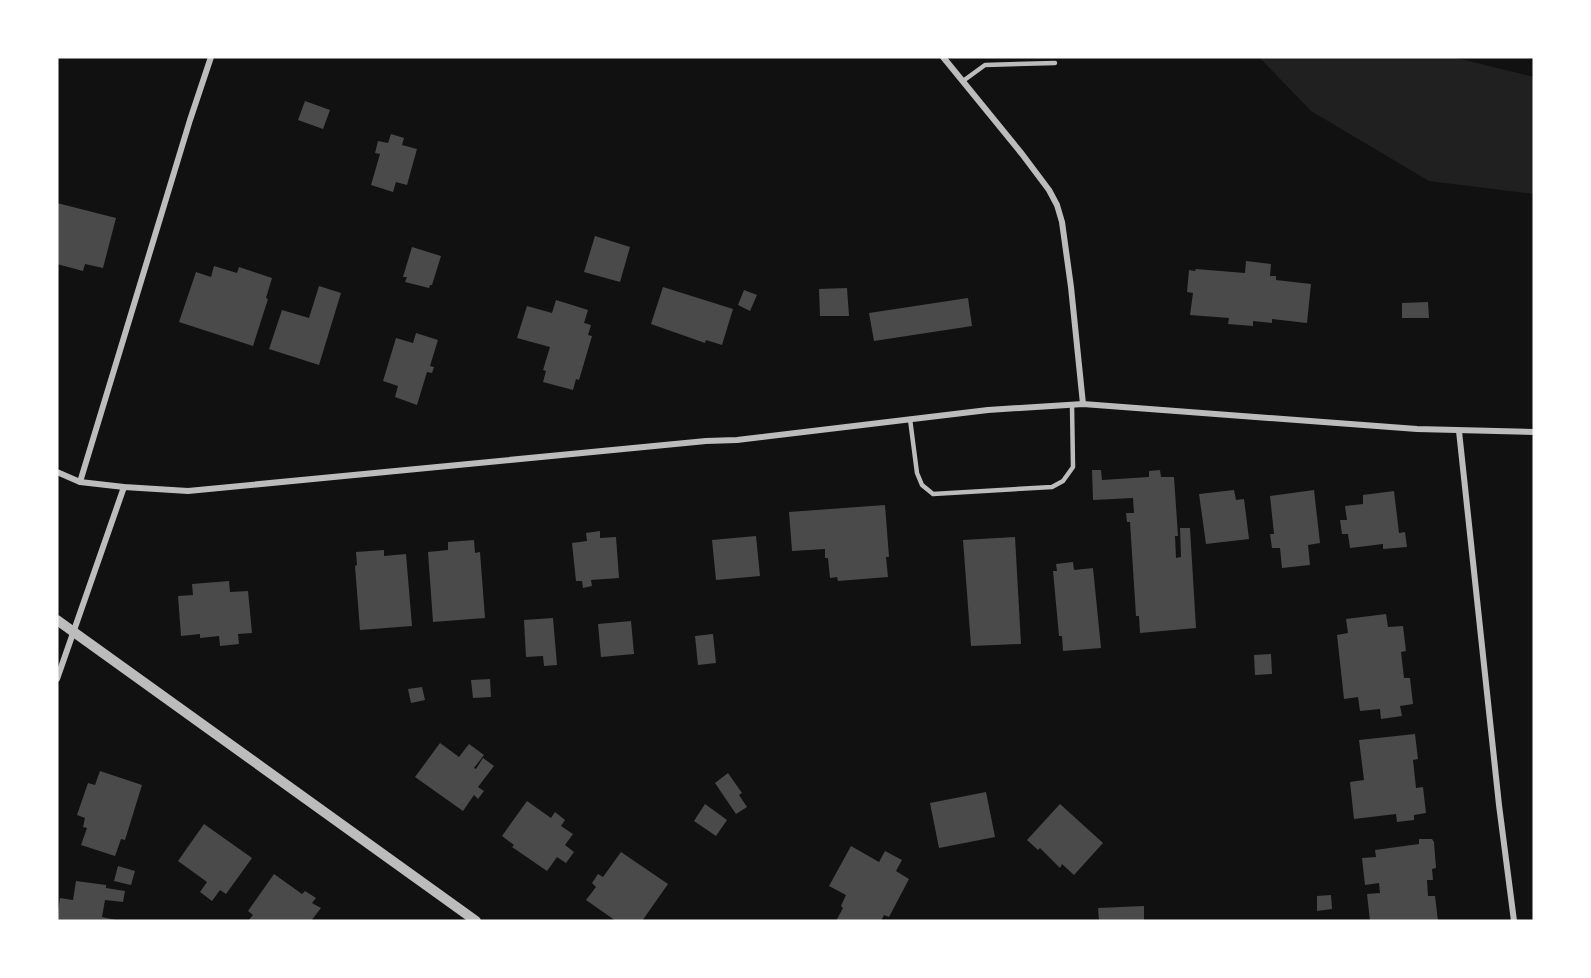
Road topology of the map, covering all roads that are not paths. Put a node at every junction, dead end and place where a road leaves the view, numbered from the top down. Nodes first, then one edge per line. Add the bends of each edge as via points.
1 (211, 57) edge
2 (943, 57) edge
3 (1055, 63) dead end
4 (963, 81) junction
5 (1083, 404) junction
6 (1072, 405) junction
7 (910, 419) junction
8 (1459, 431) junction
9 (1534, 432) edge
10 (57, 472) edge
11 (80, 482) junction
12 (124, 487) junction
13 (57, 620) edge
14 (74, 631) junction
15 (57, 679) edge
16 (476, 921) edge
17 (1514, 921) edge

1 - 11 street
2 - 4 street
3 - 4 lane via 985,65
4 - 5 street via 1049,189 1057,205 1071,287
5 - 6 street
5 - 8 street
6 - 7 street
6 - 7 lane via 1073,467 1063,481 1052,487 933,494 916,474
7 - 12 street via 737,440 188,491
8 - 9 street
8 - 17 street
10 - 11 street
11 - 12 street
12 - 14 street
13 - 14 street
14 - 15 street
14 - 16 street

